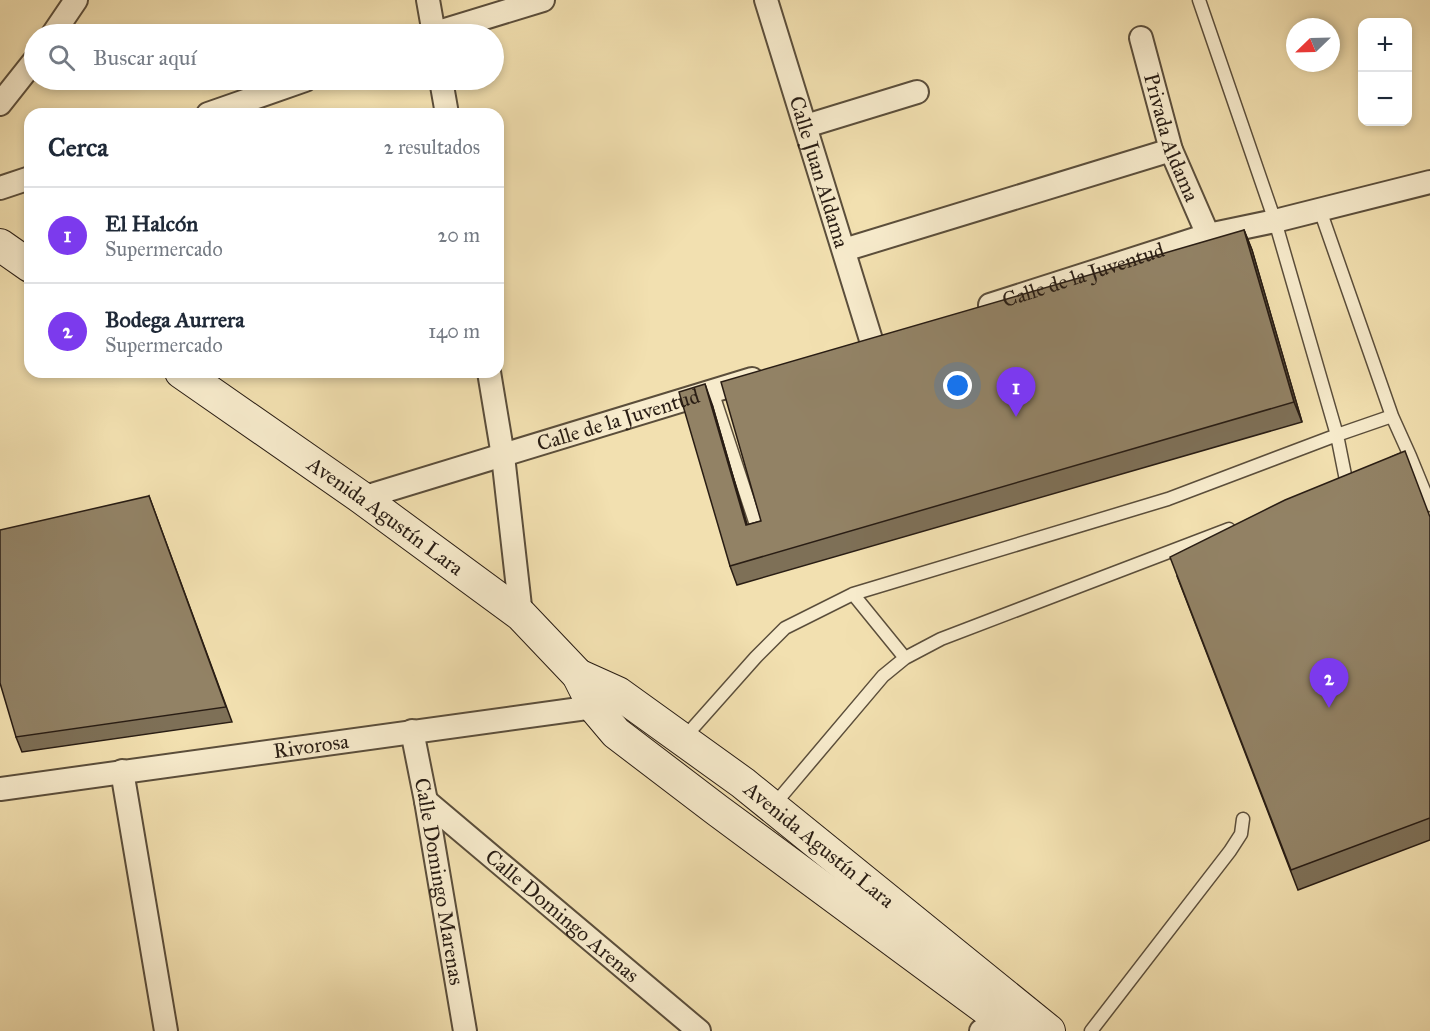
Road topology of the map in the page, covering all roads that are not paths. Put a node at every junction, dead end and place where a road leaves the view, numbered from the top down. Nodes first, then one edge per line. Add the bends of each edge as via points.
1 (76, 0) edge
2 (428, 0) edge
3 (543, 0) edge
4 (766, 0) edge
5 (1199, 0) edge
6 (59, 24) edge
7 (432, 24) edge
8 (465, 24) edge
9 (1141, 38) dead end
10 (24, 74) edge
11 (276, 90) edge
12 (443, 90) edge
13 (917, 92) dead end
14 (0, 104) edge
15 (225, 108) edge
16 (446, 108) edge
17 (806, 126) junction
18 (1171, 150) junction
19 (24, 179) edge
20 (1430, 182) edge
21 (0, 188) edge
22 (1320, 210) junction
23 (1275, 221) junction
24 (1208, 235) junction
25 (0, 245) edge
26 (844, 250) junction
27 (24, 262) edge
28 (974, 310) edge
29 (895, 336) edge
30 (872, 343) junction
31 (849, 350) edge
32 (769, 374) edge
33 (190, 378) edge
34 (490, 378) edge
35 (712, 391) junction
36 (1392, 416) junction
37 (1337, 435) junction
38 (503, 456) junction
39 (1410, 456) junction
40 (1388, 466) edge
41 (1325, 493) edge
42 (362, 498) junction
43 (1430, 505) edge
44 (1237, 526) edge
45 (761, 538) edge
46 (853, 594) junction
47 (521, 615) junction
48 (905, 658) junction
49 (606, 700) junction
50 (412, 731) junction
51 (683, 739) junction
52 (122, 771) junction
53 (743, 783) junction
54 (0, 789) edge
55 (426, 801) junction
56 (773, 806) junction
57 (717, 810) junction
58 (1243, 819) dead end
59 (1019, 1028) edge
60 (166, 1031) edge
61 (465, 1031) edge
62 (699, 1031) edge
63 (1091, 1031) edge

1 - 6 street
2 - 7 street
3 - 8 street
4 - 17 street, Calle Juan Aldama
5 - 23 lane
9 - 18 street, Privada Aldama
10 - 14 street
11 - 15 street
12 - 16 street
13 - 17 street
17 - 26 street, Calle Juan Aldama
18 - 24 street, Privada Aldama
18 - 26 street
19 - 21 street
20 - 22 street, Calle de la Juventud
22 - 23 street, Calle de la Juventud
22 - 36 lane
23 - 24 street, Calle de la Juventud
23 - 37 lane
24 - 28 street, Calle de la Juventud
25 - 27 main road
26 - 30 street, Calle Juan Aldama
29 - 30 street
30 - 31 street
32 - 35 street, Calle de la Juventud
33 - 42 main road, Avenida Agustín Lara
34 - 38 street
35 - 38 street, Calle de la Juventud
35 - 45 lane
36 - 37 lane
36 - 39 lane
37 - 41 lane via 1352,482
37 - 46 lane via 1168,500
38 - 42 street, Calle de la Juventud
38 - 47 street
39 - 40 lane
39 - 43 lane
42 - 47 main road, Avenida Agustín Lara
44 - 48 lane via 941,639
46 - 48 lane
46 - 51 lane via 785,628
47 - 49 main road, Avenida Agustín Lara
48 - 56 lane via 883,676
49 - 50 street, Rivorosa
49 - 51 main road, Avenida Agustín Lara
49 - 57 main road, Avenida Agustín Lara via 616,733
50 - 52 street, Rivorosa
50 - 55 street, Calle Domingo Marenas
51 - 53 main road, Avenida Agustín Lara
52 - 54 street, Rivorosa
52 - 60 street
53 - 56 main road, Avenida Agustín Lara
53 - 57 main road
55 - 61 street, Calle Domingo Marenas
55 - 62 street, Calle Domingo Arenas
56 - 59 main road, Avenida Agustín Lara
57 - 59 main road, Avenida Agustín Lara
58 - 63 lane via 1241,834 1230,851

